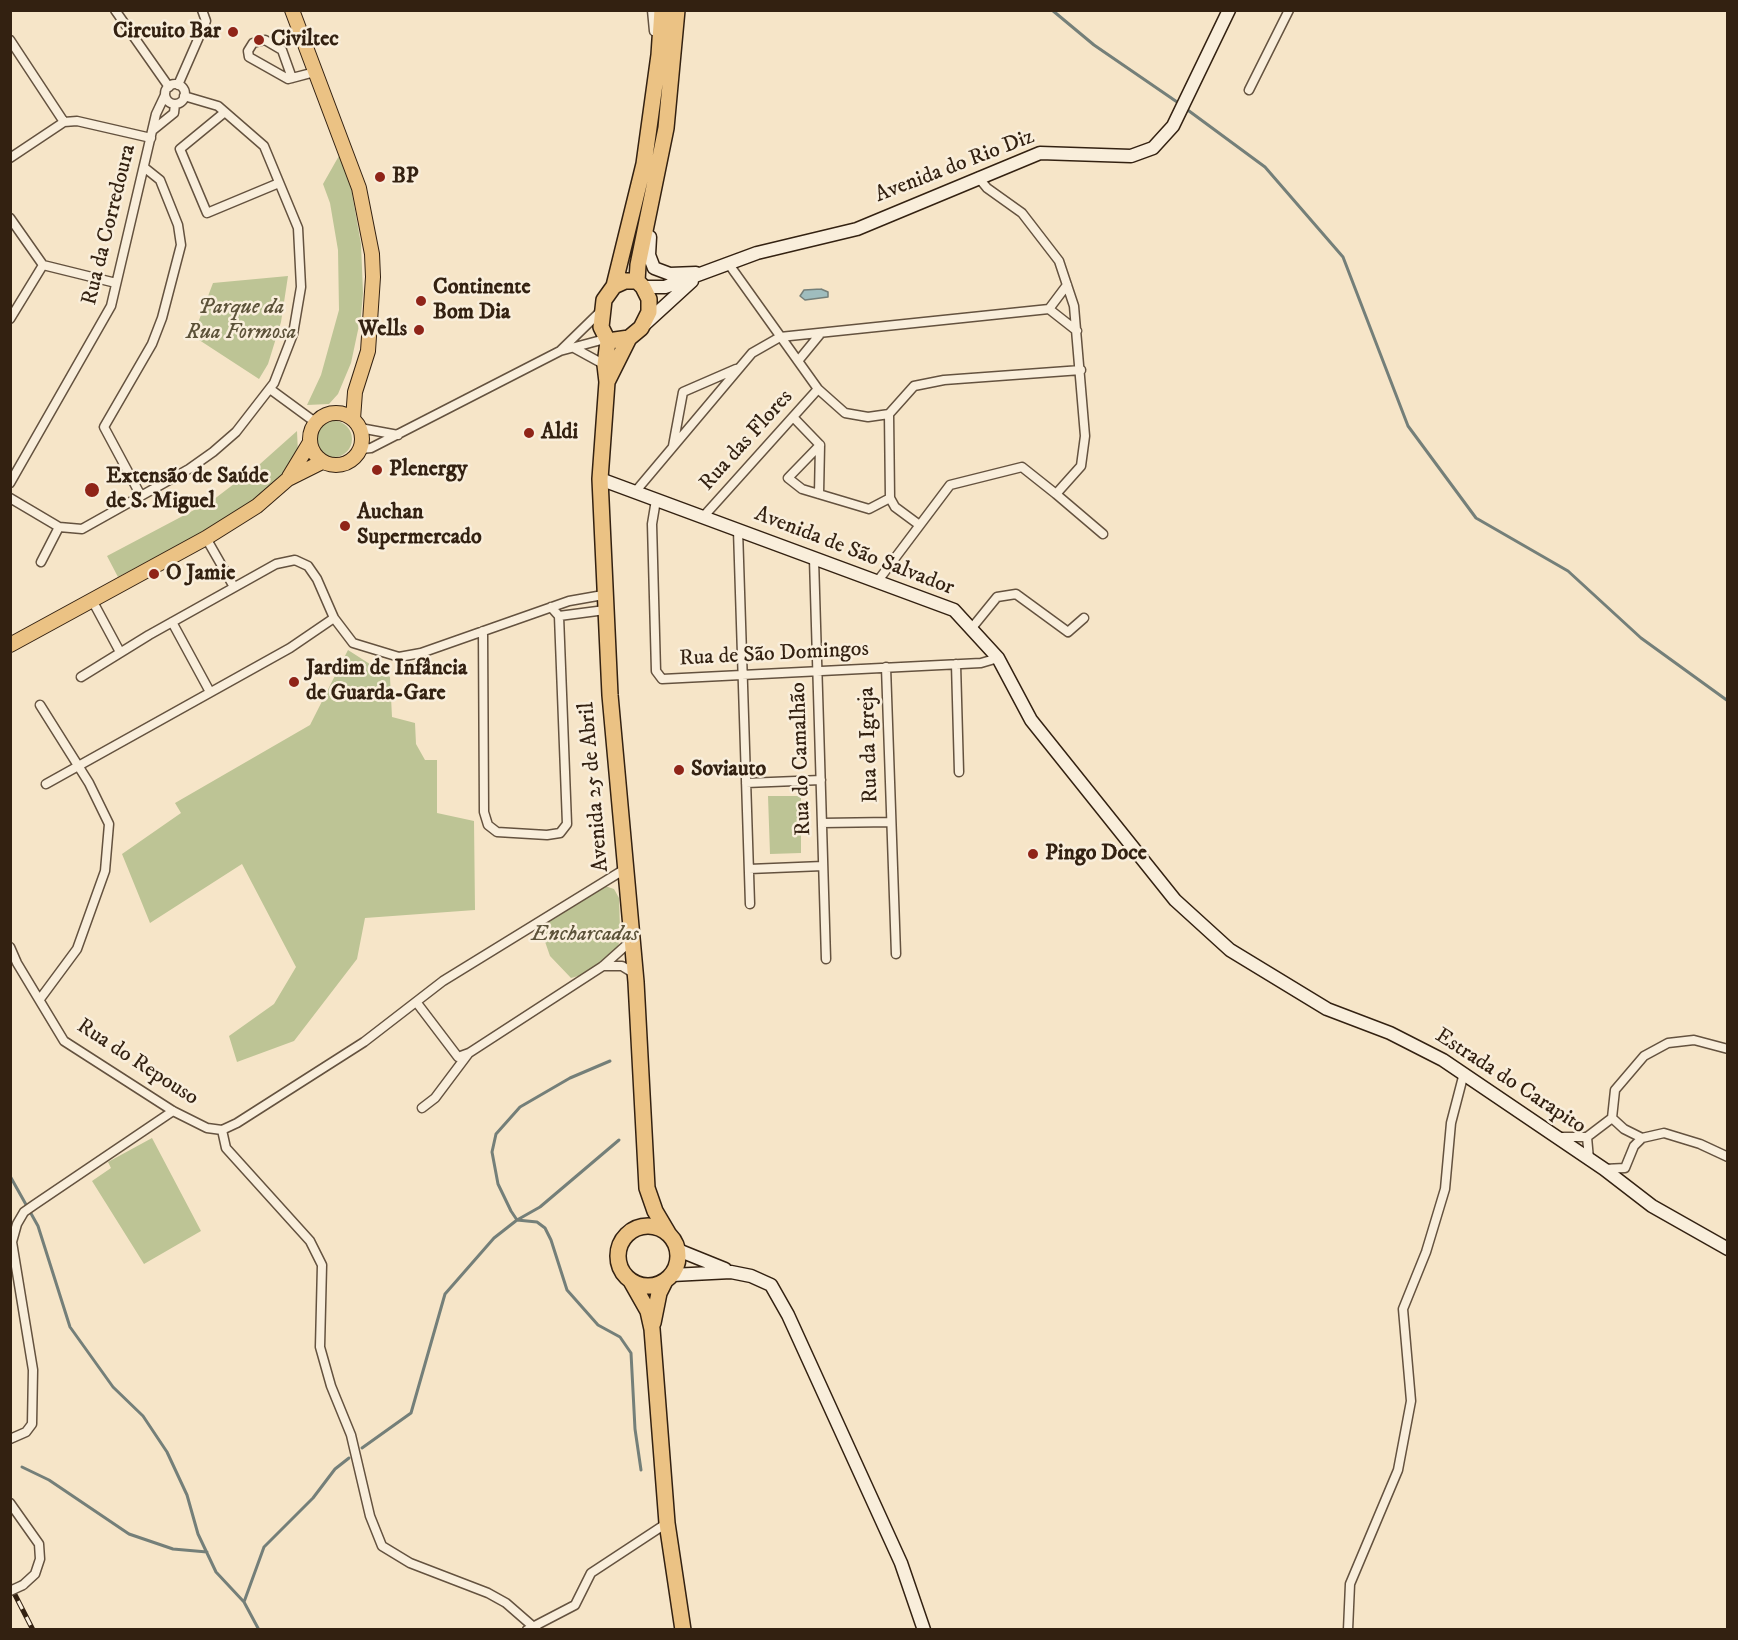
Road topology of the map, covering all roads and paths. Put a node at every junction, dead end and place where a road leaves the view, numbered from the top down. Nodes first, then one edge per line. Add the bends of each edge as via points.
1 (115, 10) edge
2 (202, 10) edge
3 (292, 10) edge
4 (652, 10) edge
5 (662, 10) edge
6 (677, 10) edge
7 (1229, 10) edge
8 (1289, 10) edge
9 (10, 40) edge
10 (659, 55) junction
11 (315, 72) junction
12 (292, 78) junction
13 (171, 89) junction
14 (1249, 90) dead end
15 (184, 96) junction
16 (175, 104) junction
17 (225, 112) junction
18 (64, 122) junction
19 (152, 134) junction
20 (10, 158) edge
21 (145, 168) junction
22 (978, 177) junction
23 (279, 183) junction
24 (10, 218) edge
25 (648, 222) junction
26 (728, 263) junction
27 (43, 266) junction
28 (701, 275) junction
29 (117, 283) junction
30 (640, 284) junction
31 (614, 285) junction
32 (1067, 285) junction
33 (1049, 309) junction
34 (602, 310) junction
35 (370, 315) junction
36 (10, 319) edge
37 (1077, 331) junction
38 (635, 333) junction
39 (821, 333) junction
40 (780, 337) junction
41 (607, 340) junction
42 (574, 348) junction
43 (560, 351) junction
44 (798, 361) junction
45 (605, 364) junction
46 (740, 368) junction
47 (1081, 370) junction
48 (607, 382) junction
49 (270, 389) junction
50 (818, 389) junction
51 (335, 412) junction
52 (889, 414) junction
53 (793, 417) junction
54 (315, 422) junction
55 (357, 423) junction
56 (398, 435) junction
57 (309, 444) junction
58 (820, 445) junction
59 (673, 447) junction
60 (361, 449) junction
61 (322, 462) junction
62 (288, 478) junction
63 (600, 479) junction
64 (10, 483) edge
65 (635, 492) junction
66 (819, 494) junction
67 (1056, 494) junction
68 (141, 496) junction
69 (10, 498) edge
70 (890, 498) junction
71 (656, 500) junction
72 (703, 517) junction
73 (918, 524) junction
74 (59, 527) junction
75 (738, 530) junction
76 (1103, 534) dead end
77 (206, 538) junction
78 (814, 558) junction
79 (41, 562) dead end
80 (877, 582) junction
81 (234, 587) junction
82 (93, 600) junction
83 (604, 602) junction
84 (551, 607) junction
85 (559, 616) junction
86 (334, 618) junction
87 (1084, 618) dead end
88 (172, 622) junction
89 (971, 629) junction
90 (483, 631) junction
91 (10, 645) edge
92 (120, 652) junction
93 (998, 658) junction
94 (956, 664) junction
95 (886, 667) junction
96 (817, 670) junction
97 (743, 673) junction
98 (81, 677) dead end
99 (210, 692) junction
100 (40, 705) dead end
101 (79, 767) junction
102 (959, 772) dead end
103 (820, 780) junction
104 (746, 783) junction
105 (46, 784) dead end
106 (891, 822) junction
107 (822, 823) junction
108 (823, 866) junction
109 (625, 869) junction
110 (749, 869) junction
111 (1175, 900) joint
112 (750, 904) dead end
113 (632, 939) junction
114 (10, 947) edge
115 (896, 954) dead end
116 (826, 959) dead end
117 (603, 966) junction
118 (635, 974) junction
119 (40, 999) junction
120 (417, 1003) junction
121 (1728, 1048) edge
122 (469, 1053) junction
123 (1464, 1073) junction
124 (422, 1108) dead end
125 (173, 1111) junction
126 (1612, 1118) junction
127 (222, 1130) junction
128 (1555, 1137) junction
129 (1587, 1137) junction
130 (1642, 1138) junction
131 (1728, 1158) edge
132 (1589, 1159) junction
133 (1626, 1168) junction
134 (1604, 1169) junction
135 (647, 1188) junction
136 (1632, 1190) junction
137 (633, 1230) junction
138 (668, 1233) junction
139 (1728, 1249) edge
140 (678, 1250) junction
141 (731, 1272) junction
142 (668, 1278) junction
143 (632, 1281) junction
144 (652, 1329) junction
145 (10, 1439) edge
146 (10, 1503) edge
147 (667, 1523) junction
148 (10, 1591) edge
149 (681, 1626) edge
150 (533, 1628) edge
151 (924, 1629) edge
152 (1348, 1629) edge

1 - 13 street
2 - 13 street, Rua da Corredoura via 206,21
3 - 11 main road
4 - 10 street
5 - 10 highway
6 - 25 highway via 666,128
7 - 22 street, Avenida do Rio Diz via 1173,126 1153,148 1131,156 1040,153
8 - 14 street
9 - 18 street
10 - 31 highway via 644,164
11 - 12 street
11 - 35 main road via 359,188 372,254
12 - 12 street via 249,57 253,43 266,39 282,50
13 - 15 street via 182,88
13 - 16 street via 169,102
13 - 19 street, Rua da Corredoura via 156,114
15 - 16 street, Rua da Corredoura
15 - 17 street via 218,106
16 - 19 street, Rua da Corredoura via 174,113
17 - 23 street via 264,146
17 - 23 street via 180,149 207,213
18 - 19 street
18 - 20 street
19 - 21 street, Rua da Corredoura
21 - 29 street, Rua da Corredoura
21 - 68 street via 160,180 178,225 181,245 152,344 104,427
22 - 26 street, Avenida do Rio Diz via 857,229
22 - 32 street via 1022,213 1059,261
23 - 49 street via 298,228 301,287 293,334
24 - 27 street
25 - 28 street via 649,255 654,268 670,274
25 - 30 highway via 638,265
26 - 28 street, Avenida do Rio Diz
26 - 40 street
27 - 29 street
27 - 36 street
28 - 30 street, Avenida do Rio Diz via 665,287
28 - 38 street, Avenida do Rio Diz
29 - 64 street, Rua da Corredoura via 105,318
30 - 31 highway via 625,281
30 - 38 highway via 649,299 649,312
31 - 34 highway
32 - 33 street
32 - 37 street
33 - 37 street
33 - 39 street
34 - 41 highway via 601,327
34 - 43 street
35 - 51 main road via 348,389
35 - 55 main road via 368,351 355,392
37 - 47 street
38 - 41 highway
38 - 48 highway, Avenida 25 de Abril
39 - 40 street
39 - 44 street
40 - 44 street
40 - 46 street via 752,353
41 - 42 street
41 - 45 highway, Avenida 25 de Abril
42 - 43 street
42 - 45 street
43 - 56 street
44 - 50 street
45 - 48 highway, Avenida 25 de Abril
46 - 59 street
46 - 59 street via 683,392
47 - 52 street via 944,380 914,386
47 - 67 street via 1085,436 1081,466
48 - 63 highway, Avenida 25 de Abril
49 - 54 street
49 - 68 street via 236,432 213,452
50 - 52 street via 845,413 868,417
50 - 53 street, Rua das Flores
51 - 54 main road
51 - 55 main road
52 - 70 street
53 - 58 street
53 - 72 street, Rua das Flores
54 - 57 main road
55 - 56 street
55 - 60 main road
56 - 60 street
57 - 61 main road
57 - 62 main road
58 - 66 street
58 - 66 street via 788,478 802,489
59 - 65 street
60 - 61 main road via 342,465
61 - 62 main road
62 - 77 main road via 257,506
63 - 65 street, Avenida de São Salvador
63 - 83 highway, Avenida 25 de Abril
65 - 71 street, Avenida de São Salvador
66 - 70 street via 869,509
67 - 73 street via 1022,467 1006,469 950,485
67 - 76 street
68 - 74 street via 82,530
69 - 74 street
70 - 73 street via 895,507
71 - 72 street, Avenida de São Salvador
71 - 97 street, Rua de São Domingos via 652,524 656,671 662,679
72 - 75 street, Avenida de São Salvador
73 - 80 street
74 - 79 street
75 - 78 street, Avenida de São Salvador
75 - 97 street
77 - 81 street
77 - 82 main road
78 - 80 street, Avenida de São Salvador
78 - 96 street, Rua do Camalhão
80 - 89 street, Avenida de São Salvador via 954,610
81 - 86 street via 276,564 295,560 308,566 317,579
81 - 88 street
82 - 91 main road
82 - 92 street
83 - 84 street
83 - 85 street
83 - 109 highway, Avenida 25 de Abril
84 - 85 street
84 - 90 street
85 - 90 street via 567,824 560,833 497,832 488,825 484,812
86 - 90 street via 353,643 399,657
86 - 99 street via 290,648
87 - 89 street via 1068,632 1016,594 997,597
88 - 92 street
88 - 99 street
89 - 93 street, Avenida de São Salvador
92 - 98 street
93 - 94 street, Rua de São Domingos
93 - 111 street, Avenida de São Salvador via 1031,720
94 - 95 street, Rua de São Domingos
94 - 102 street
95 - 96 street, Rua de São Domingos
95 - 106 street, Rua da Igreja
96 - 97 street, Rua de São Domingos
96 - 103 street, Rua do Camalhão
97 - 104 street
99 - 101 street
100 - 101 street
101 - 105 street
101 - 119 street via 109,824 105,871 77,949
103 - 104 street
103 - 107 street, Rua do Camalhão
104 - 110 street
106 - 107 street, Rua da Igreja
106 - 115 street, Rua da Igreja
107 - 108 street, Rua do Camalhão
108 - 110 street
108 - 116 street, Rua do Camalhão
109 - 113 highway, Avenida 25 de Abril
109 - 120 street via 442,981
110 - 112 street
111 - 123 street, Estrada do Carapito via 1230,950 1327,1009 1390,1033
113 - 117 street
113 - 118 highway, Avenida 25 de Abril
114 - 119 street, Rua do Repouso
117 - 118 street via 622,966
117 - 122 street
118 - 135 highway, Avenida 25 de Abril
119 - 125 street, Rua do Repouso via 64,1041
120 - 122 street via 458,1057
120 - 127 street via 364,1042
121 - 126 street via 1695,1040 1668,1043 1644,1056 1615,1090
122 - 124 street via 435,1098
123 - 128 street, Estrada do Carapito
123 - 152 street via 1450,1123 1445,1189 1403,1309 1411,1401 1398,1470 1350,1584
125 - 127 street, Rua do Repouso via 207,1128
125 - 145 street via 24,1212 17,1224 12,1242 33,1370 32,1424 26,1432
126 - 129 street
126 - 130 street
127 - 150 street via 226,1148 310,1241 322,1265 320,1347 351,1435 370,1516 382,1546 410,1563 488,1593
128 - 129 street
128 - 132 street, Estrada do Carapito
129 - 132 street
130 - 131 street via 1664,1133
130 - 133 street via 1634,1146
132 - 134 street, Estrada do Carapito
133 - 134 street
133 - 136 street
134 - 136 street, Estrada do Carapito
135 - 137 highway, Avenida 25 de Abril via 642,1216
135 - 138 highway, Avenida 25 de Abril
136 - 139 street, Estrada do Carapito via 1652,1206
137 - 138 highway via 651,1226
137 - 143 highway, Avenida 25 de Abril via 621,1242 618,1259 620,1268
138 - 140 highway, Avenida 25 de Abril
140 - 141 street
140 - 142 highway via 677,1267
141 - 142 street
141 - 151 street via 771,1285 788,1315 901,1563
142 - 143 highway via 648,1286
142 - 144 highway via 658,1293
143 - 144 highway, Avenida 25 de Abril via 648,1311
144 - 147 highway
146 - 148 street, bridge via 39,1544 40,1559 35,1574
147 - 149 highway
147 - 150 street via 591,1573 574,1605

